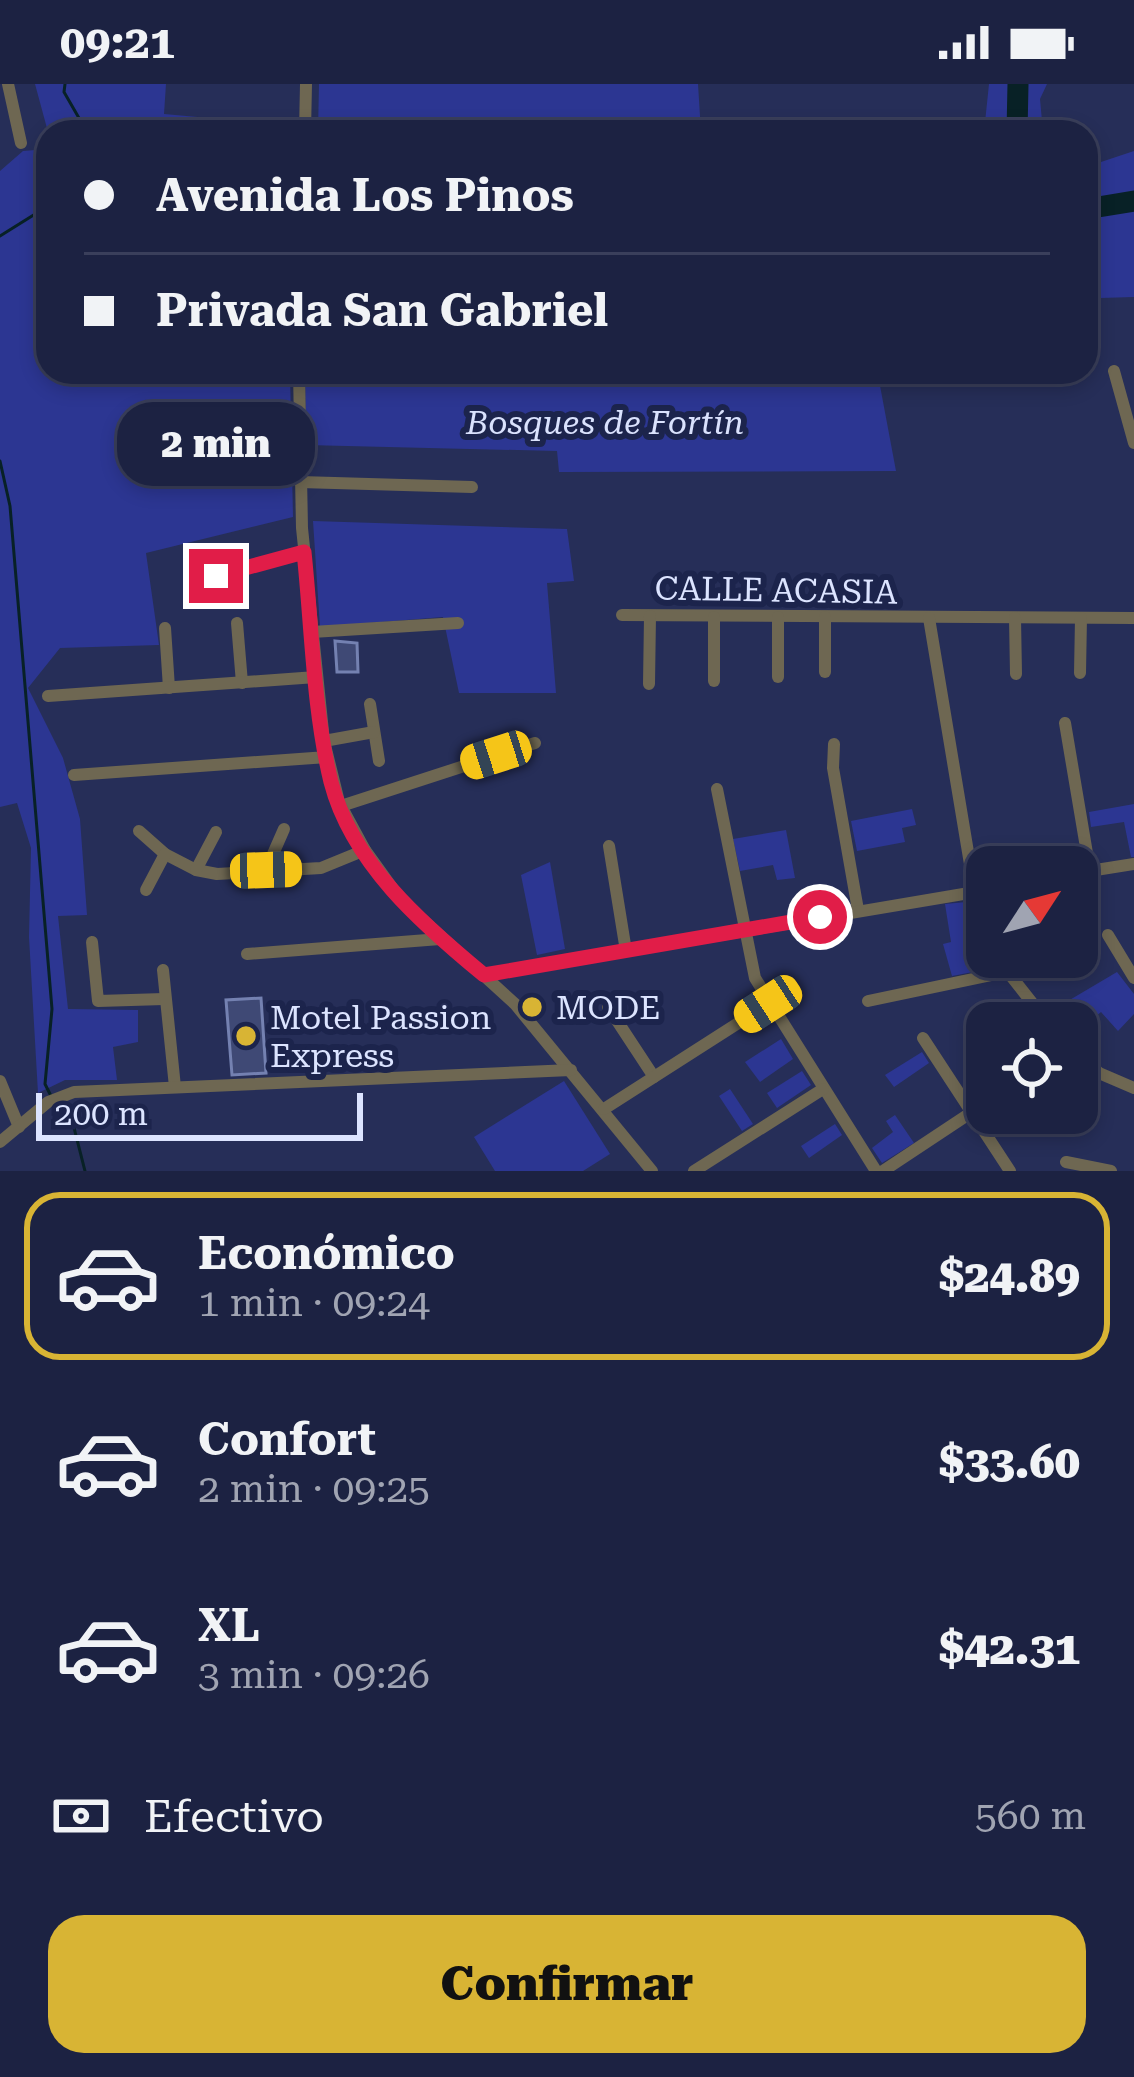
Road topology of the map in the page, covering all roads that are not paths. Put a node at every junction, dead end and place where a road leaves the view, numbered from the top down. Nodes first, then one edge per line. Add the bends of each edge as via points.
1 (8, 84) edge
2 (306, 84) edge
3 (305, 120) edge
4 (21, 142) dead end
5 (1114, 371) dead end
6 (299, 384) edge
7 (1134, 443) edge
8 (300, 482) junction
9 (472, 487) dead end
10 (304, 552) junction
11 (216, 576) dead end
12 (622, 615) dead end
13 (650, 616) junction
14 (714, 616) junction
15 (778, 617) junction
16 (825, 617) junction
17 (929, 618) junction
18 (1016, 618) junction
19 (1081, 618) junction
20 (1134, 618) edge
21 (237, 623) dead end
22 (458, 623) dead end
23 (165, 628) dead end
24 (312, 632) junction
25 (825, 672) dead end
26 (1080, 673) dead end
27 (1016, 674) dead end
28 (316, 677) junction
29 (778, 677) dead end
30 (714, 681) dead end
31 (242, 683) junction
32 (649, 684) dead end
33 (169, 688) junction
34 (48, 696) dead end
35 (370, 704) dead end
36 (1065, 723) dead end
37 (374, 732) junction
38 (325, 741) junction
39 (535, 742) dead end
40 (834, 744) dead end
41 (327, 758) junction
42 (379, 760) dead end
43 (74, 775) dead end
44 (717, 789) dead end
45 (341, 806) junction
46 (284, 829) dead end
47 (139, 831) dead end
48 (216, 832) dead end
49 (609, 846) dead end
50 (972, 846) edge
51 (1081, 846) edge
52 (365, 850) junction
53 (165, 854) junction
54 (1134, 864) edge
55 (196, 870) junction
56 (266, 870) junction
57 (1098, 870) edge
58 (146, 890) dead end
59 (966, 893) edge
60 (858, 910) junction
61 (743, 931) junction
62 (1108, 935) dead end
63 (440, 939) junction
64 (92, 942) dead end
65 (626, 951) junction
66 (247, 954) dead end
67 (163, 970) dead end
68 (484, 975) junction
69 (977, 978) edge
70 (1011, 978) edge
71 (1134, 978) edge
72 (164, 999) junction
73 (868, 1001) dead end
74 (1031, 1002) edge
75 (768, 1004) junction
76 (608, 1006) dead end
77 (923, 1038) dead end
78 (571, 1070) junction
79 (1098, 1072) edge
80 (654, 1077) junction
81 (0, 1081) edge
82 (175, 1087) junction
83 (1134, 1088) edge
84 (823, 1089) junction
85 (966, 1103) edge
86 (604, 1109) junction
87 (966, 1116) edge
88 (20, 1127) junction
89 (986, 1134) edge
90 (0, 1142) edge
91 (1066, 1162) dead end
92 (652, 1171) edge
93 (694, 1171) edge
94 (880, 1171) edge
95 (1010, 1171) edge
96 (1109, 1171) edge

1 - 4 street
2 - 3 street
5 - 7 street
6 - 8 street
8 - 9 street
8 - 10 street
10 - 11 street
10 - 24 street
12 - 13 street, CALLE ACASIA
13 - 14 street, CALLE ACASIA
13 - 32 street
14 - 15 street, CALLE ACASIA
14 - 30 street
15 - 16 street, CALLE ACASIA
15 - 29 street
16 - 17 street, CALLE ACASIA
16 - 25 street
17 - 18 street, CALLE ACASIA
17 - 50 street, CALLE ACASIA
18 - 19 street, CALLE ACASIA
18 - 27 street
19 - 20 street, CALLE ACASIA
19 - 26 street
21 - 31 street
22 - 24 street
23 - 33 street
24 - 28 street
28 - 31 street
28 - 38 street
31 - 33 street
33 - 34 street
35 - 37 street
36 - 51 street
37 - 38 street
37 - 42 street
38 - 41 street
39 - 45 street
40 - 60 street
41 - 43 street
41 - 45 street
44 - 61 street
45 - 52 street
46 - 56 street
47 - 53 street
48 - 55 street
49 - 65 street
52 - 56 street via 321,868
52 - 63 street
53 - 55 street
53 - 58 street
54 - 57 street
55 - 56 street
59 - 60 street
60 - 61 street
61 - 65 street
61 - 75 street
62 - 71 street
63 - 66 street
63 - 68 street
64 - 72 street via 98,1001
65 - 68 street
67 - 72 street
68 - 78 street
69 - 73 street
70 - 74 street
72 - 82 street
75 - 80 street
75 - 84 street
76 - 80 street
77 - 85 street
78 - 82 street
78 - 86 street
79 - 83 street
80 - 86 street
81 - 88 street
82 - 88 street via 74,1092
84 - 93 street
84 - 94 street
86 - 92 street
87 - 94 street
88 - 90 street
89 - 95 street
91 - 96 street

